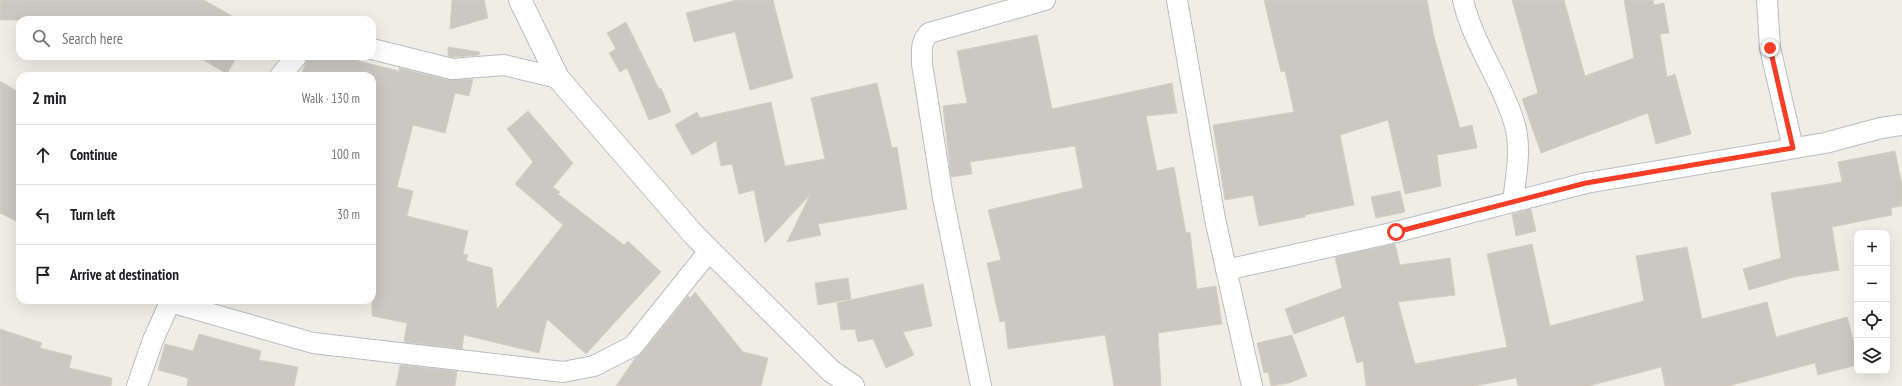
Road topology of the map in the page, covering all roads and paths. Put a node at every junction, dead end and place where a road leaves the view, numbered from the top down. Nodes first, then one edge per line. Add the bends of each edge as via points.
1 (520, 0) edge
2 (1045, 0) edge
3 (1177, 0) edge
4 (1463, 0) edge
5 (1767, 0) edge
6 (376, 50) edge
7 (294, 60) edge
8 (283, 72) edge
9 (558, 78) junction
10 (1902, 125) edge
11 (1793, 148) junction
12 (1513, 202) junction
13 (710, 250) junction
14 (1226, 270) junction
15 (169, 304) edge
16 (180, 304) edge
17 (137, 386) edge
18 (853, 386) edge
19 (981, 386) edge
20 (1252, 386) edge

1 - 9 street
2 - 19 street via 928,33 922,45 922,64 943,198
3 - 14 street
4 - 12 street via 1475,37 1515,123 1517,162
5 - 11 street via 1770,48
6 - 9 street via 452,69 504,64
7 - 8 street
9 - 13 street via 694,235
10 - 11 street
11 - 12 street via 1586,183
12 - 14 street via 1396,232
13 - 16 street via 633,346 594,366 563,372 313,343
13 - 18 street via 831,371
14 - 20 street
15 - 17 street

